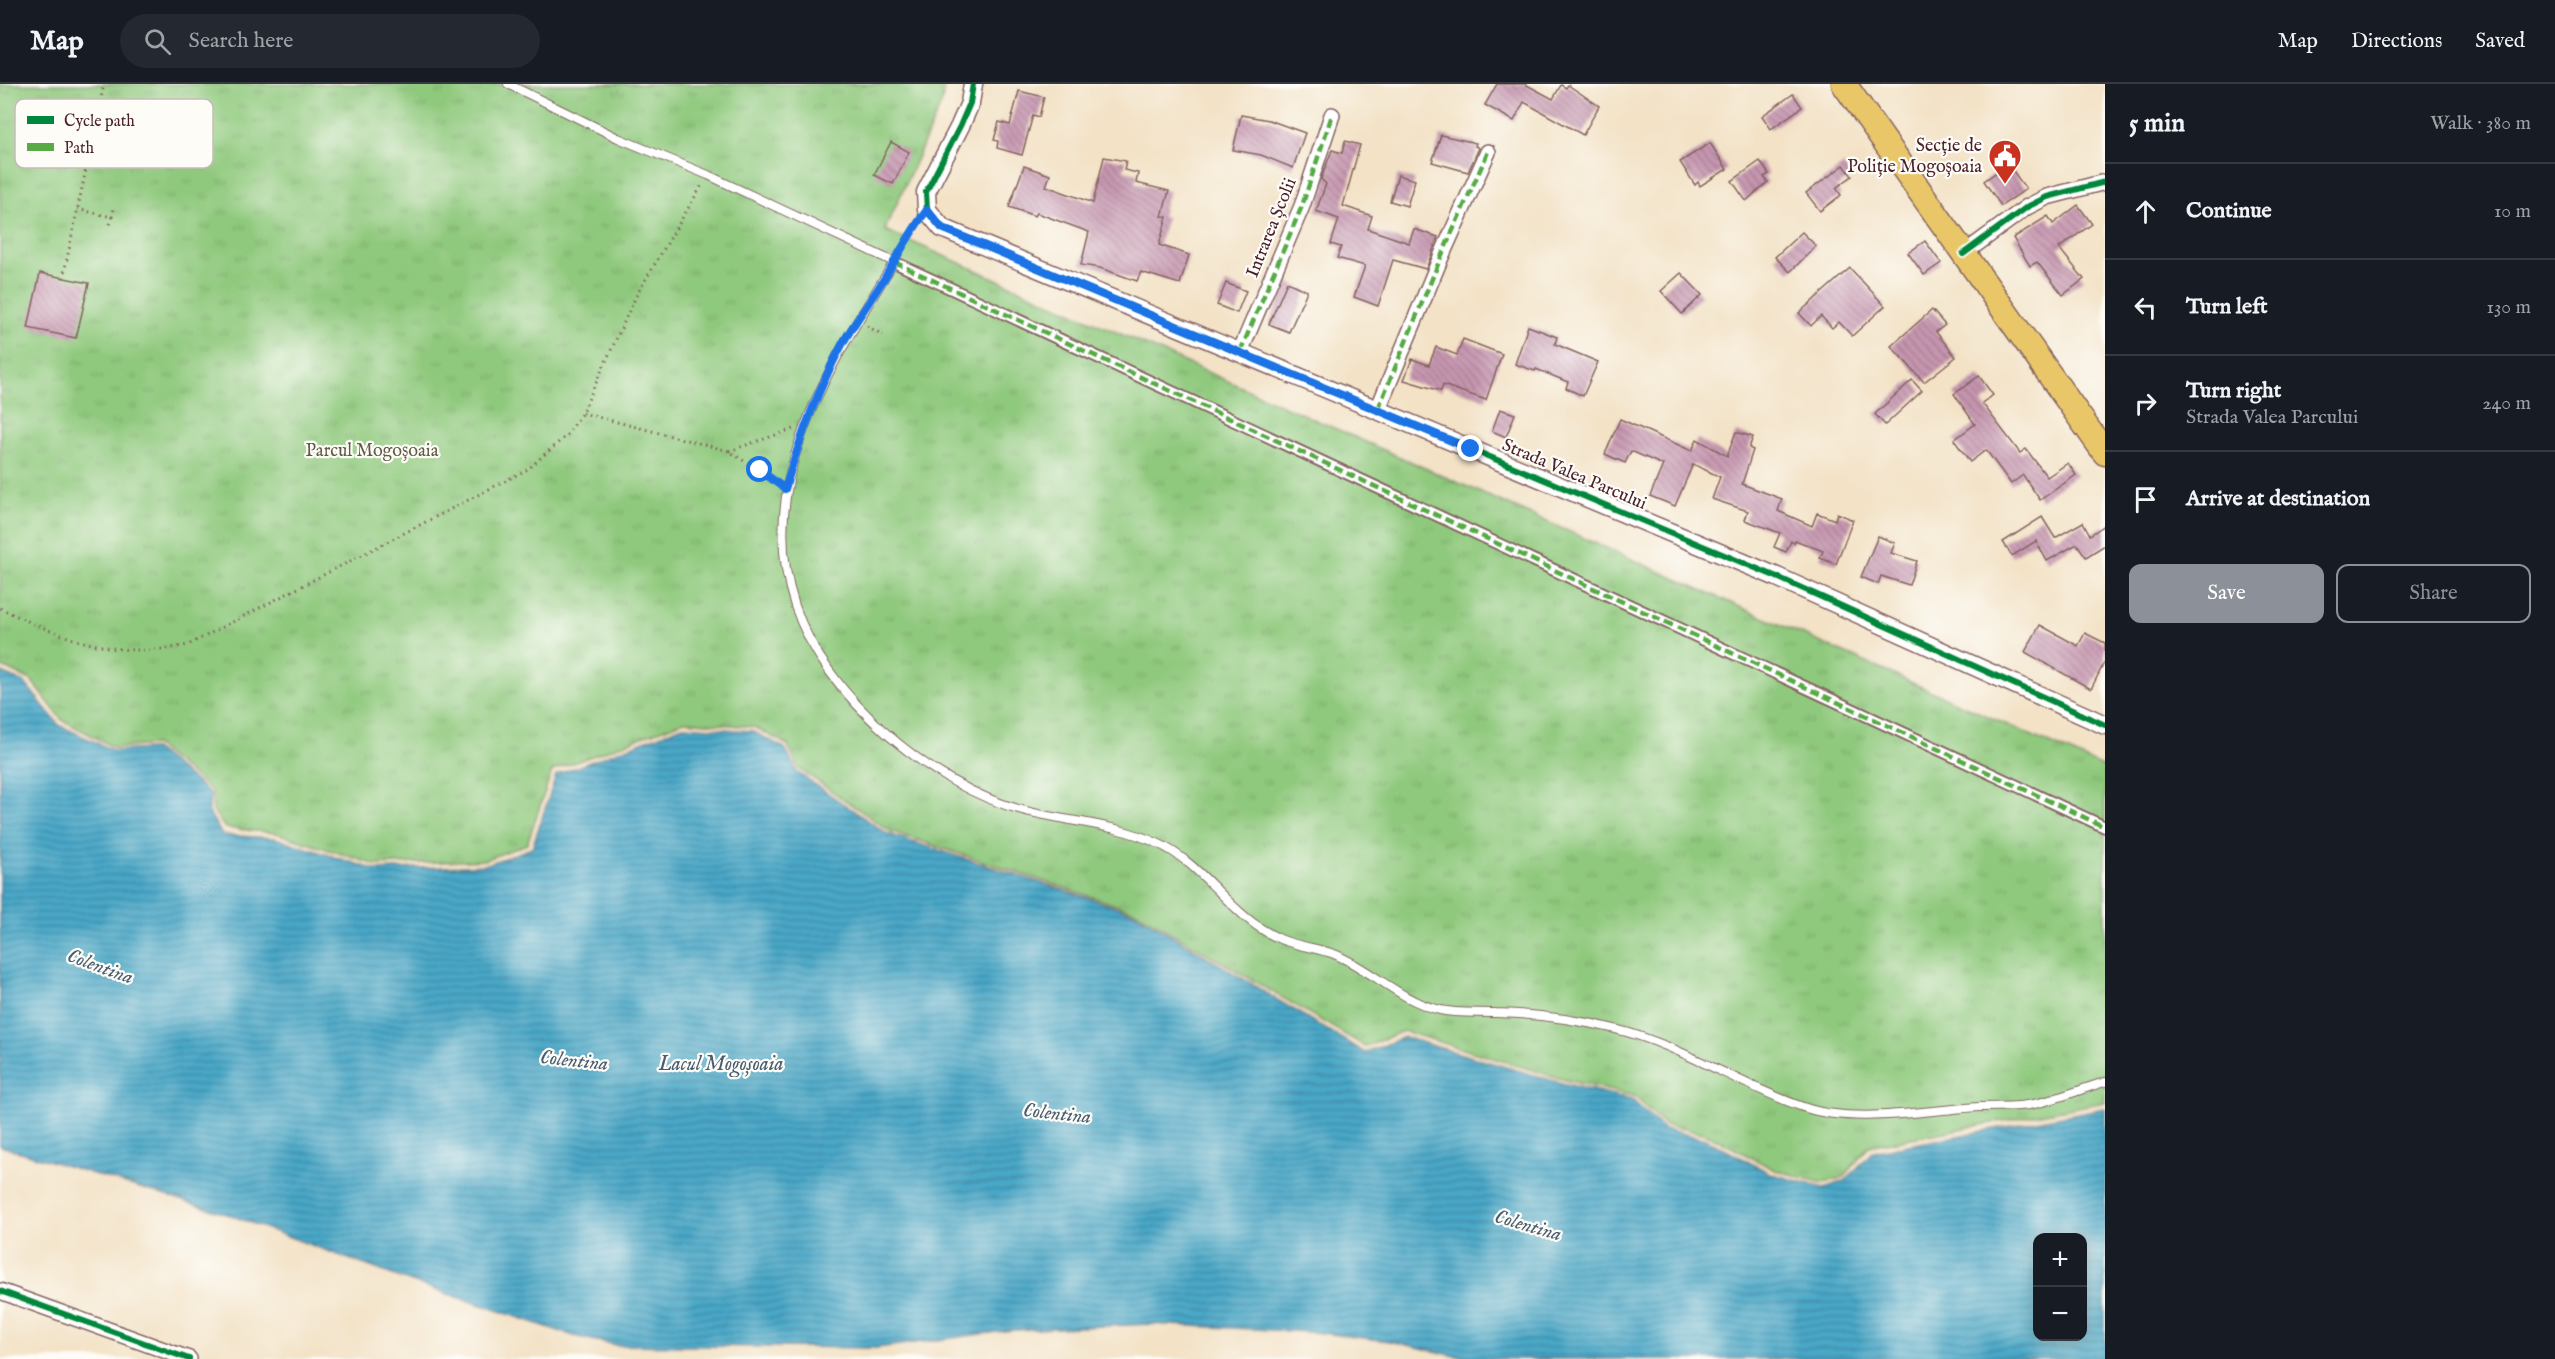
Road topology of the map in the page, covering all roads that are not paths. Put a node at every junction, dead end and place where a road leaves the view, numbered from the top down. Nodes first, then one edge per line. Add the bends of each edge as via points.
1 (508, 84) edge
2 (973, 84) edge
3 (1844, 84) edge
4 (1332, 115) dead end
5 (1488, 152) dead end
6 (2105, 182) edge
7 (1963, 254) junction
8 (894, 262) junction
9 (1240, 352) junction
10 (1378, 409) junction
11 (2105, 453) edge
12 (2105, 725) edge
13 (2105, 827) edge
14 (2105, 1082) edge
15 (0, 1291) edge
16 (189, 1359) edge

1 - 8 lane
2 - 9 street, Strada Valea Parcului via 960,126 926,192 927,210 942,228
3 - 7 main road
4 - 9 street, Intrarea Școlii via 1302,206
5 - 10 street
6 - 7 street via 2047,197 2027,207
7 - 11 main road
8 - 13 street
8 - 14 lane via 845,340 807,423 785,489 784,564 795,609 819,656 864,715 948,778 985,798 1024,811 1103,825 1160,844 1201,873 1252,923 1281,939 1335,955 1416,1002 1441,1010 1546,1016 1615,1029 1675,1049 1810,1110 1888,1114 2029,1105
9 - 10 street, Strada Valea Parcului
10 - 12 street, Strada Valea Parcului via 1879,621
15 - 16 street

